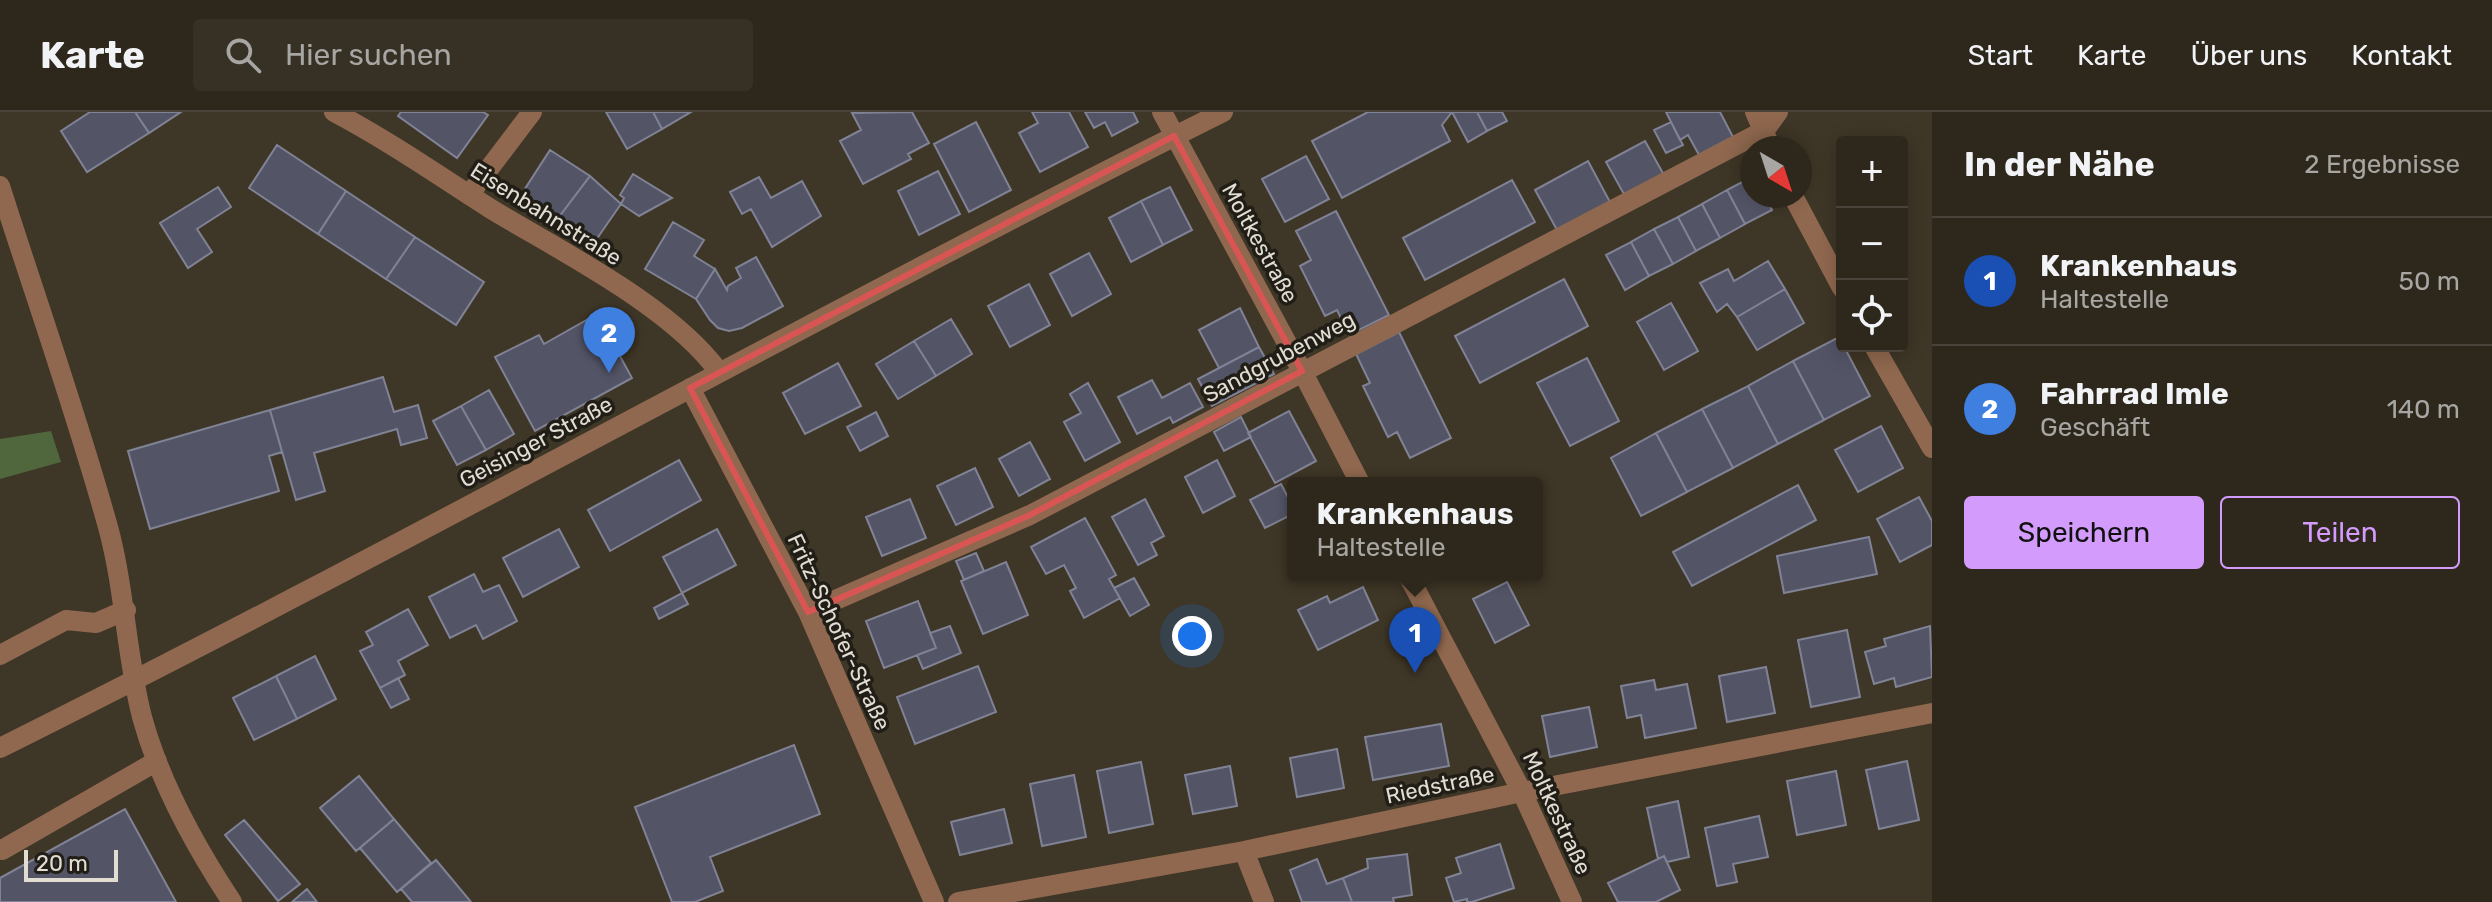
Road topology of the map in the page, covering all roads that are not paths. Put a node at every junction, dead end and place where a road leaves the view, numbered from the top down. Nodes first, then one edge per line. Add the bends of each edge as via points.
1 (334, 112) edge
2 (532, 112) edge
3 (1162, 112) edge
4 (1223, 112) edge
5 (1778, 112) edge
6 (1764, 130) edge
7 (1174, 136) junction
8 (0, 186) edge
9 (469, 195) junction
10 (1799, 208) edge
11 (1838, 280) edge
12 (1877, 352) edge
13 (1302, 371) junction
14 (719, 372) junction
15 (690, 388) junction
16 (1932, 448) edge
17 (1357, 477) edge
18 (1411, 581) edge
19 (126, 610) junction
20 (808, 612) junction
21 (0, 655) edge
22 (134, 681) junction
23 (1932, 713) edge
24 (0, 748) edge
25 (157, 761) junction
26 (1522, 792) junction
27 (1, 849) edge
28 (1244, 851) junction
29 (232, 902) edge
30 (934, 902) edge
31 (958, 902) edge
32 (1264, 902) edge
33 (1572, 902) edge

1 - 9 street, Eisenbahnstraße
2 - 9 street
3 - 7 street, Moltkestraße
4 - 7 street, Geisinger Straße
5 - 6 street
6 - 13 street, Sandgrubenweg
7 - 13 street, Moltkestraße
7 - 14 street, Geisinger Straße
8 - 19 street via 109,529
9 - 14 street, Eisenbahnstraße via 629,293 686,334
10 - 11 street
12 - 16 street
13 - 17 street, Moltkestraße
13 - 20 street, Sandgrubenweg via 1030,515
14 - 15 street, Geisinger Straße
15 - 20 street, Fritz-Schofer-Straße
15 - 22 street, Geisinger Straße
18 - 26 street, Moltkestraße
19 - 21 street via 96,623 66,620
19 - 22 street
20 - 30 street, Fritz-Schofer-Straße
22 - 24 street, Geisinger Straße
22 - 25 street
23 - 26 street, Riedstraße
25 - 27 street
25 - 29 street via 202,857
26 - 28 street, Riedstraße
26 - 33 street, Moltkestraße
28 - 31 street, Riedstraße
28 - 32 street

